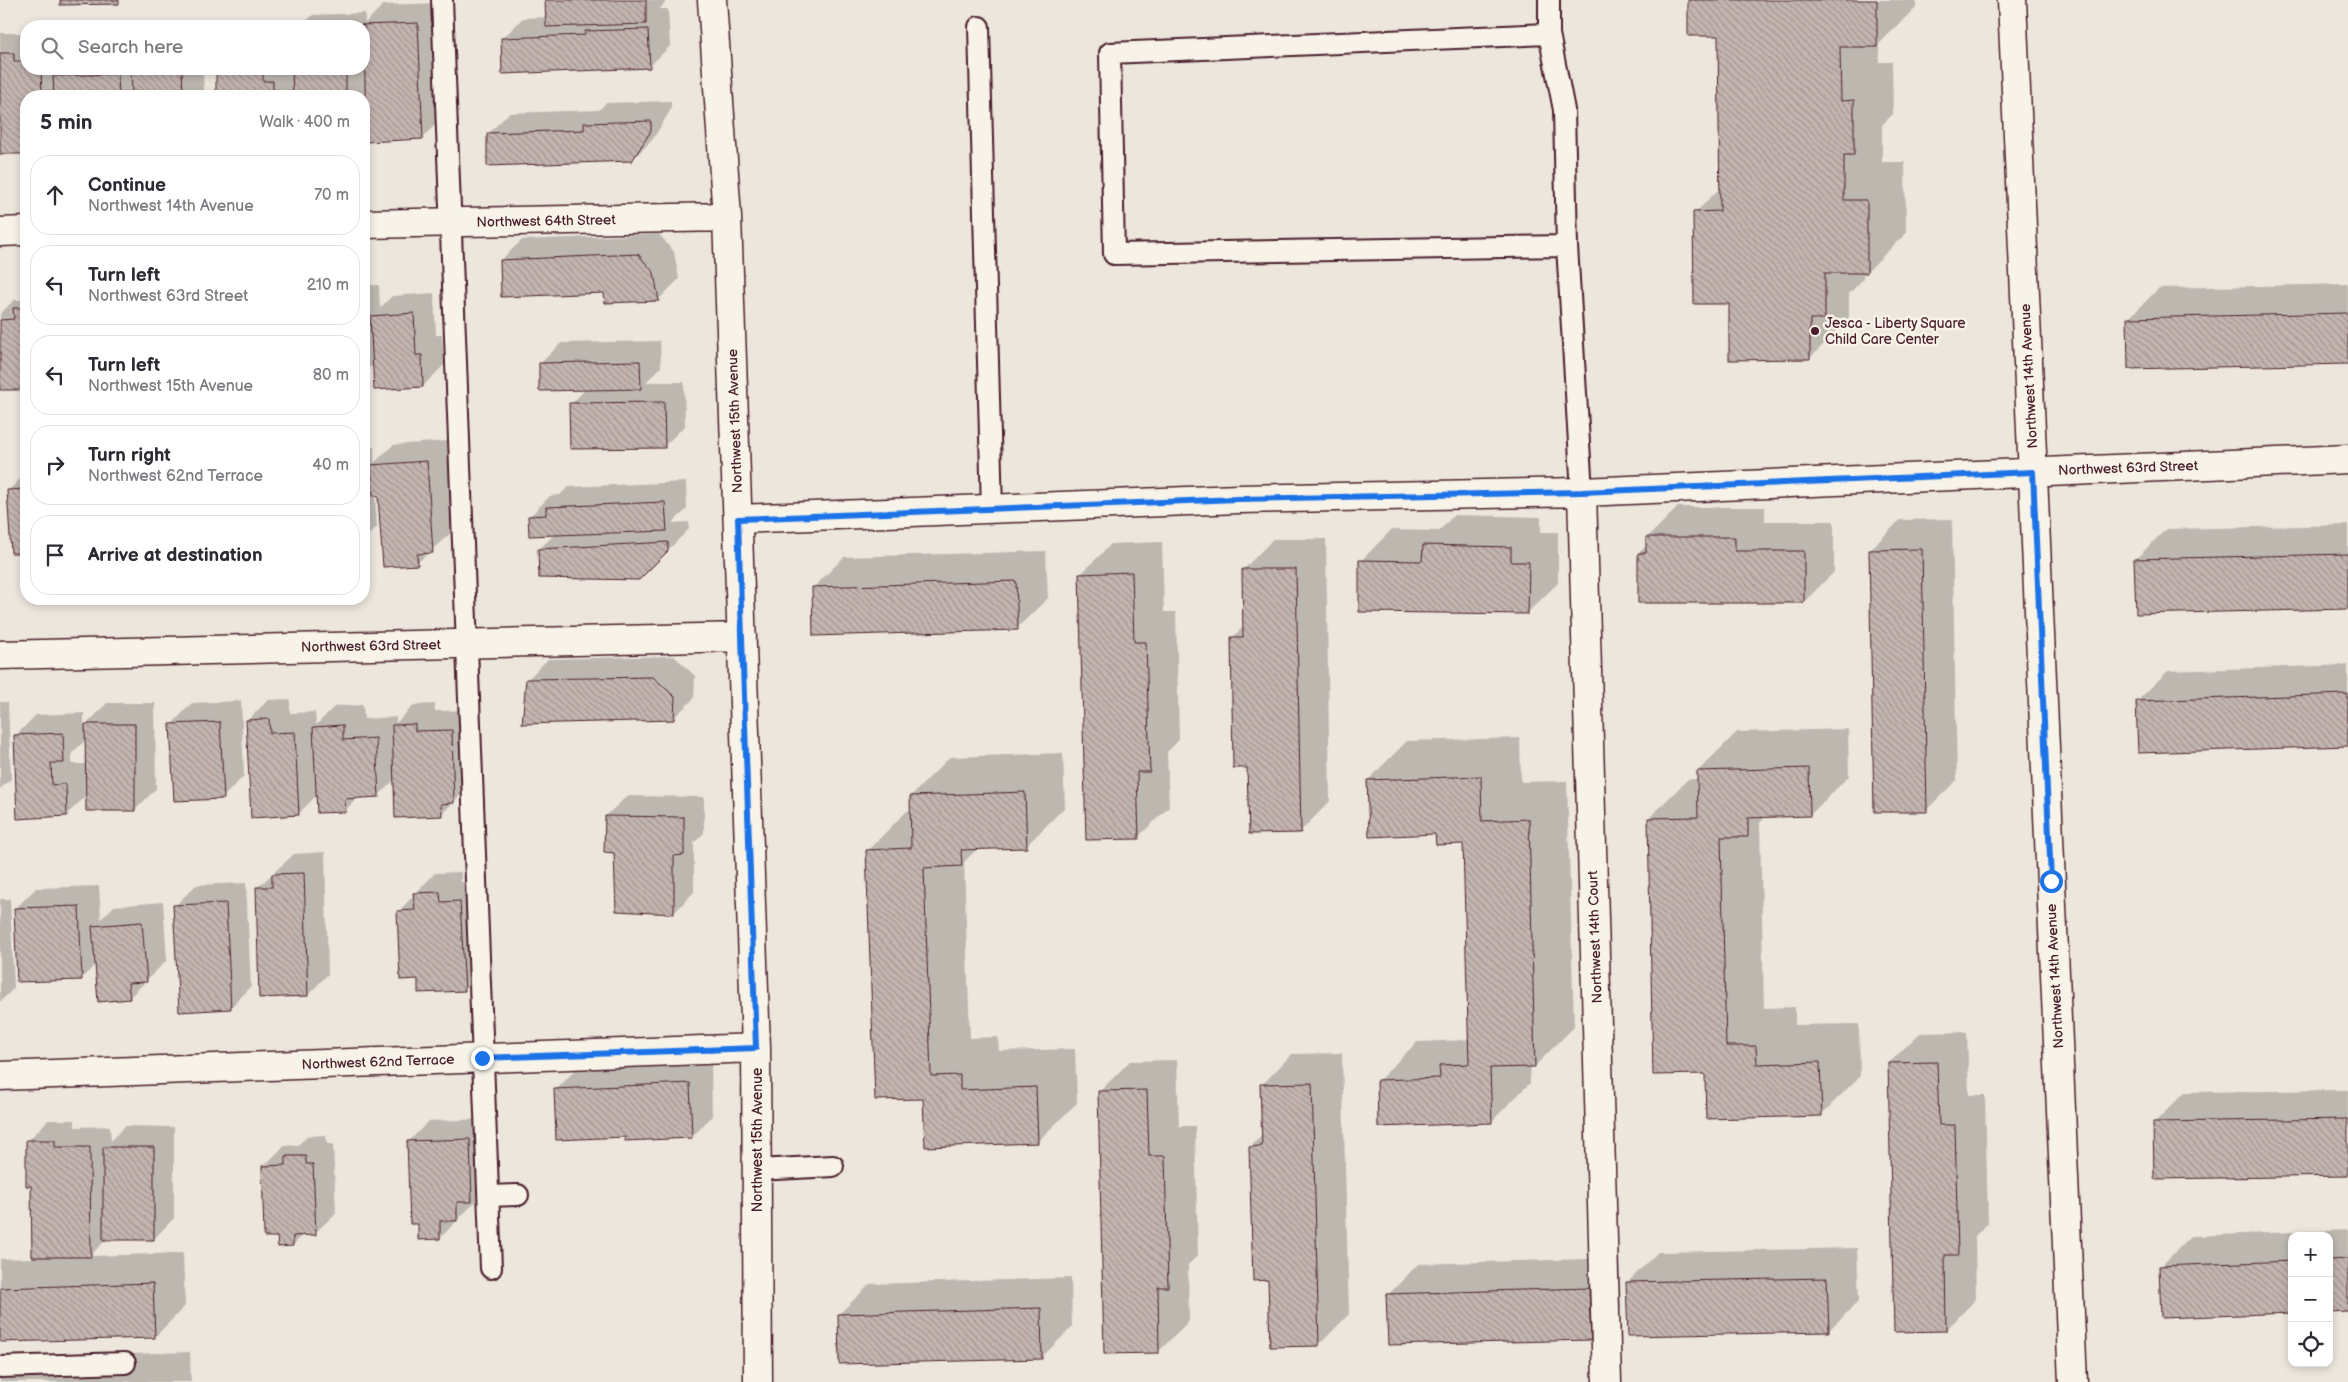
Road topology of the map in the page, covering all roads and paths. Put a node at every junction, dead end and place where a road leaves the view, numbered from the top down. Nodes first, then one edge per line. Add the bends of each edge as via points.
1 (442, 0) edge
2 (712, 0) edge
3 (1549, 0) edge
4 (2012, 0) edge
5 (979, 27) dead end
6 (1549, 34) junction
7 (727, 217) junction
8 (452, 222) junction
9 (370, 224) edge
10 (20, 231) edge
11 (0, 232) edge
12 (1567, 246) junction
13 (2348, 459) edge
14 (2033, 472) junction
15 (1582, 492) junction
16 (992, 510) junction
17 (738, 519) junction
18 (742, 637) junction
19 (467, 644) junction
20 (0, 656) edge
21 (756, 1048) junction
22 (482, 1058) junction
23 (0, 1076) edge
24 (833, 1166) dead end
25 (757, 1170) junction
26 (518, 1195) dead end
27 (490, 1196) junction
28 (491, 1268) dead end
29 (125, 1363) dead end
30 (0, 1367) edge
31 (758, 1382) edge
32 (1607, 1382) edge
33 (2073, 1382) edge

1 - 8 lane
2 - 7 street, Northwest 15th Avenue
3 - 6 lane
4 - 14 street, Northwest 14th Avenue
5 - 16 lane
6 - 12 lane via 1564,110
6 - 12 lane via 1110,53 1114,254
7 - 8 street, Northwest 64th Street
7 - 17 street, Northwest 15th Avenue
8 - 9 street, Northwest 64th Street
8 - 19 lane
10 - 11 street
12 - 15 lane
13 - 14 street, Northwest 63rd Street
14 - 15 street, Northwest 63rd Street
14 - 33 street, Northwest 14th Avenue
15 - 16 street, Northwest 63rd Street via 1238,499
15 - 32 street, Northwest 14th Court
16 - 17 street, Northwest 63rd Street
17 - 18 street, Northwest 15th Avenue
18 - 19 street, Northwest 63rd Street
18 - 21 street, Northwest 15th Avenue
19 - 20 street, Northwest 63rd Street
19 - 22 lane
21 - 22 street, Northwest 62nd Terrace
21 - 25 street, Northwest 15th Avenue
22 - 23 street, Northwest 62nd Terrace
22 - 27 lane
24 - 25 lane
25 - 31 street, Northwest 15th Avenue
26 - 27 lane
27 - 28 lane
29 - 30 lane

